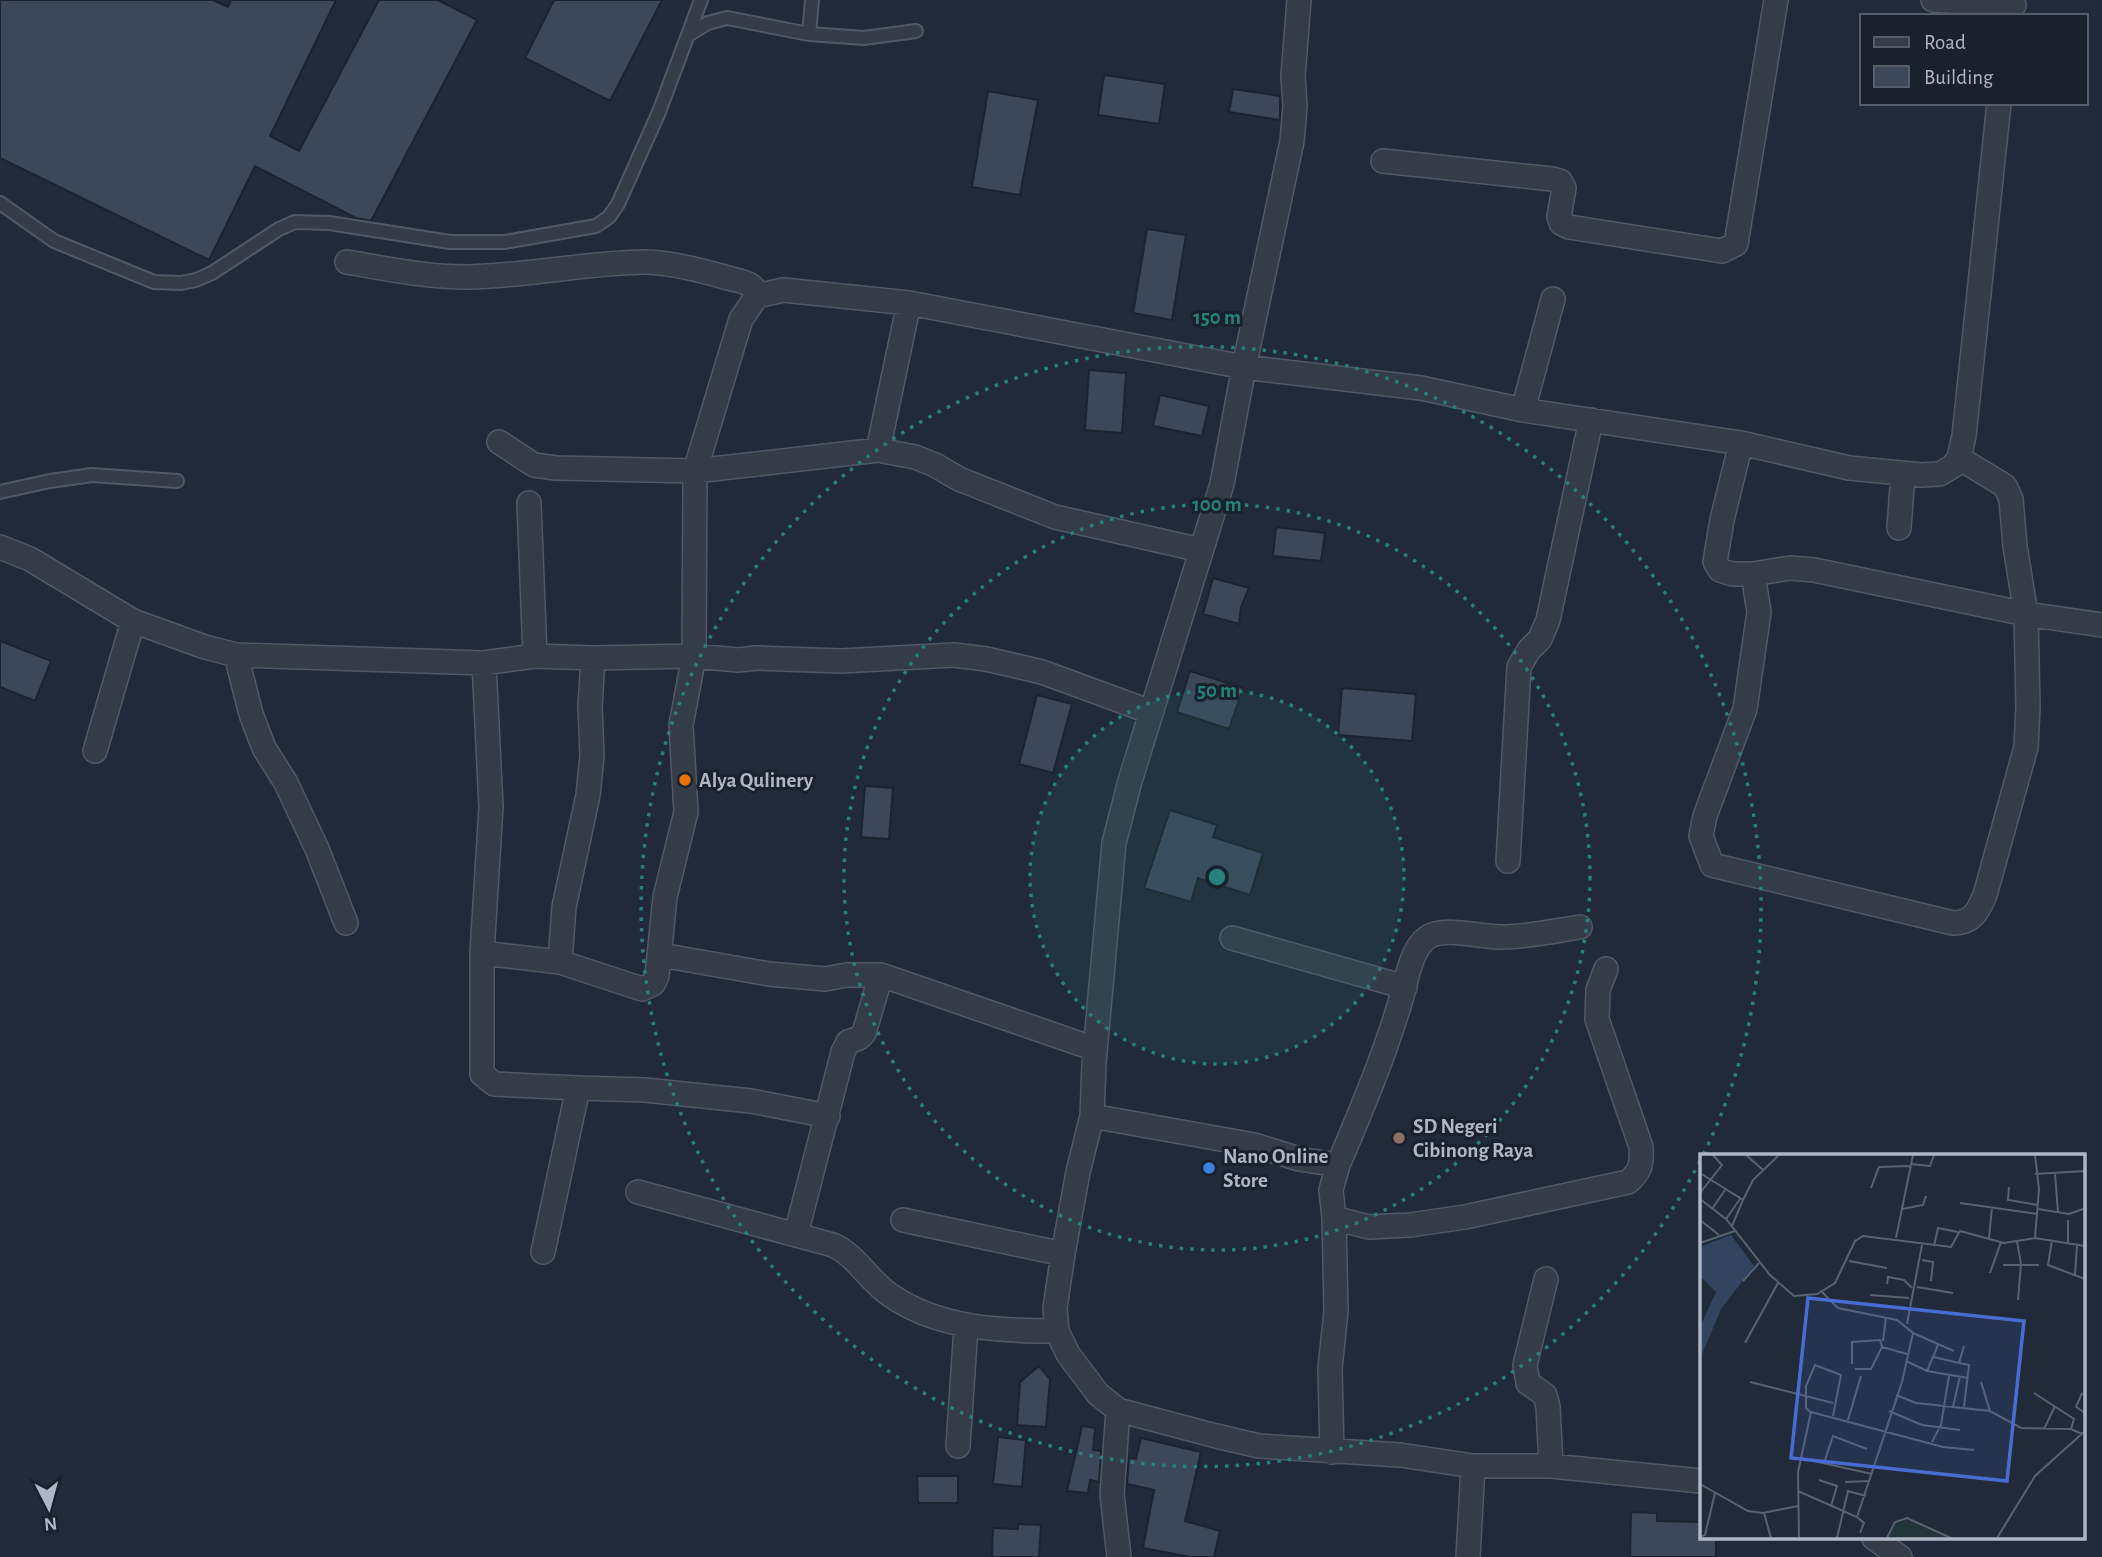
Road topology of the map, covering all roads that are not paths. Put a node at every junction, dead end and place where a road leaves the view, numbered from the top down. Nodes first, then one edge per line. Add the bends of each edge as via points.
1 (701, 0) edge
2 (812, 0) edge
3 (1300, 0) edge
4 (1776, 0) edge
5 (1933, 0) edge
6 (2013, 7) edge
7 (916, 31) dead end
8 (809, 34) junction
9 (688, 35) junction
10 (1998, 105) edge
11 (1383, 161) dead end
12 (0, 203) edge
13 (347, 262) dead end
14 (757, 296) junction
15 (1553, 299) dead end
16 (909, 303) junction
17 (1244, 367) junction
18 (1523, 410) junction
19 (1591, 420) junction
20 (499, 442) dead end
21 (1741, 443) junction
22 (878, 450) junction
23 (1959, 458) junction
24 (695, 471) junction
25 (1903, 473) junction
26 (177, 481) dead end
27 (0, 492) edge
28 (529, 503) dead end
29 (1899, 528) dead end
30 (0, 547) edge
31 (1201, 550) junction
32 (1753, 573) junction
33 (2026, 614) junction
34 (133, 621) junction
35 (2102, 625) edge
36 (236, 655) junction
37 (535, 656) junction
38 (694, 656) junction
39 (593, 658) junction
40 (484, 663) junction
41 (1151, 712) junction
42 (96, 751) dead end
43 (1508, 861) dead end
44 (346, 923) dead end
45 (1580, 927) dead end
46 (1231, 938) dead end
47 (482, 953) junction
48 (661, 955) junction
49 (560, 962) junction
50 (1605, 969) dead end
51 (881, 975) junction
52 (1405, 987) junction
53 (1095, 1049) junction
54 (578, 1088) junction
55 (828, 1116) junction
56 (1092, 1116) junction
57 (1338, 1165) junction
58 (638, 1192) dead end
59 (1334, 1218) junction
60 (903, 1220) dead end
61 (796, 1234) junction
62 (543, 1251) dead end
63 (1063, 1254) junction
64 (1546, 1279) dead end
65 (965, 1327) junction
66 (1057, 1331) junction
67 (1118, 1410) junction
68 (958, 1446) dead end
69 (1332, 1452) junction
70 (1473, 1466) junction
71 (1550, 1466) junction
72 (1700, 1481) edge
73 (1877, 1540) edge
74 (1119, 1557) edge
75 (1468, 1557) edge
76 (1900, 1557) edge

1 - 9 lane
2 - 8 lane
3 - 17 street via 1292,141
4 - 11 street via 1737,244 1722,251 1569,227 1559,217 1564,188 1560,181
5 - 6 street
7 - 8 lane via 864,38
8 - 9 lane via 727,18
9 - 12 lane via 618,204 596,226 505,242 450,242 295,222 196,280 154,282 54,241
10 - 23 street
13 - 14 street via 415,274 469,277 647,262 744,282
14 - 16 street via 783,289
14 - 24 street via 741,319
15 - 18 street
16 - 17 street
16 - 22 street
17 - 18 street via 1421,388
17 - 31 street via 1222,484
18 - 19 street
19 - 21 street
19 - 43 street via 1548,621 1541,639 1519,667
20 - 24 street via 534,465
21 - 25 street via 1849,468
21 - 32 street via 1715,556 1720,570
22 - 24 street
22 - 31 street via 935,464 1055,517
23 - 25 street via 1940,474
23 - 33 street via 2005,486 2011,499
24 - 38 street
25 - 29 street
26 - 27 lane via 92,475
28 - 37 street
30 - 34 street via 30,559
31 - 41 street
32 - 33 street via 1814,570
32 - 33 street via 1759,612 1745,709 1702,835 1712,865 1954,923 1971,919 1979,910 2026,747
33 - 35 street
34 - 36 street
34 - 42 street
36 - 40 street
36 - 44 street via 264,748 317,849
37 - 39 street
37 - 40 street
38 - 39 street
38 - 41 street via 841,661 954,655 1042,672
38 - 48 street via 681,725 685,819 666,897
39 - 49 street via 588,795 564,907
40 - 47 street via 491,807
41 - 53 street via 1111,859
45 - 52 street via 1504,937 1434,935 1425,939 1416,954
46 - 52 street
47 - 49 street
47 - 54 street via 482,1074 501,1084
48 - 49 street via 653,984 642,989
48 - 51 street via 769,974 825,979
50 - 59 street via 1598,990 1597,1019 1641,1147 1637,1175 1628,1182 1465,1217 1369,1227
51 - 53 street
51 - 55 street via 864,1033 848,1042 843,1052
52 - 57 street via 1385,1052
53 - 56 street
54 - 55 street via 751,1101
54 - 62 street
55 - 61 street
56 - 57 street
56 - 63 street
57 - 59 street via 1331,1190
58 - 61 street
59 - 69 street
60 - 63 street
61 - 65 street via 845,1251 889,1294 910,1307
63 - 66 street via 1055,1308
64 - 71 street via 1525,1365 1528,1382 1545,1395 1548,1407
65 - 66 street
65 - 68 street
66 - 67 street via 1098,1394
67 - 69 street via 1259,1446
67 - 74 street via 1112,1494
69 - 70 street via 1400,1455
70 - 71 street
70 - 75 street
71 - 72 street
73 - 76 street

